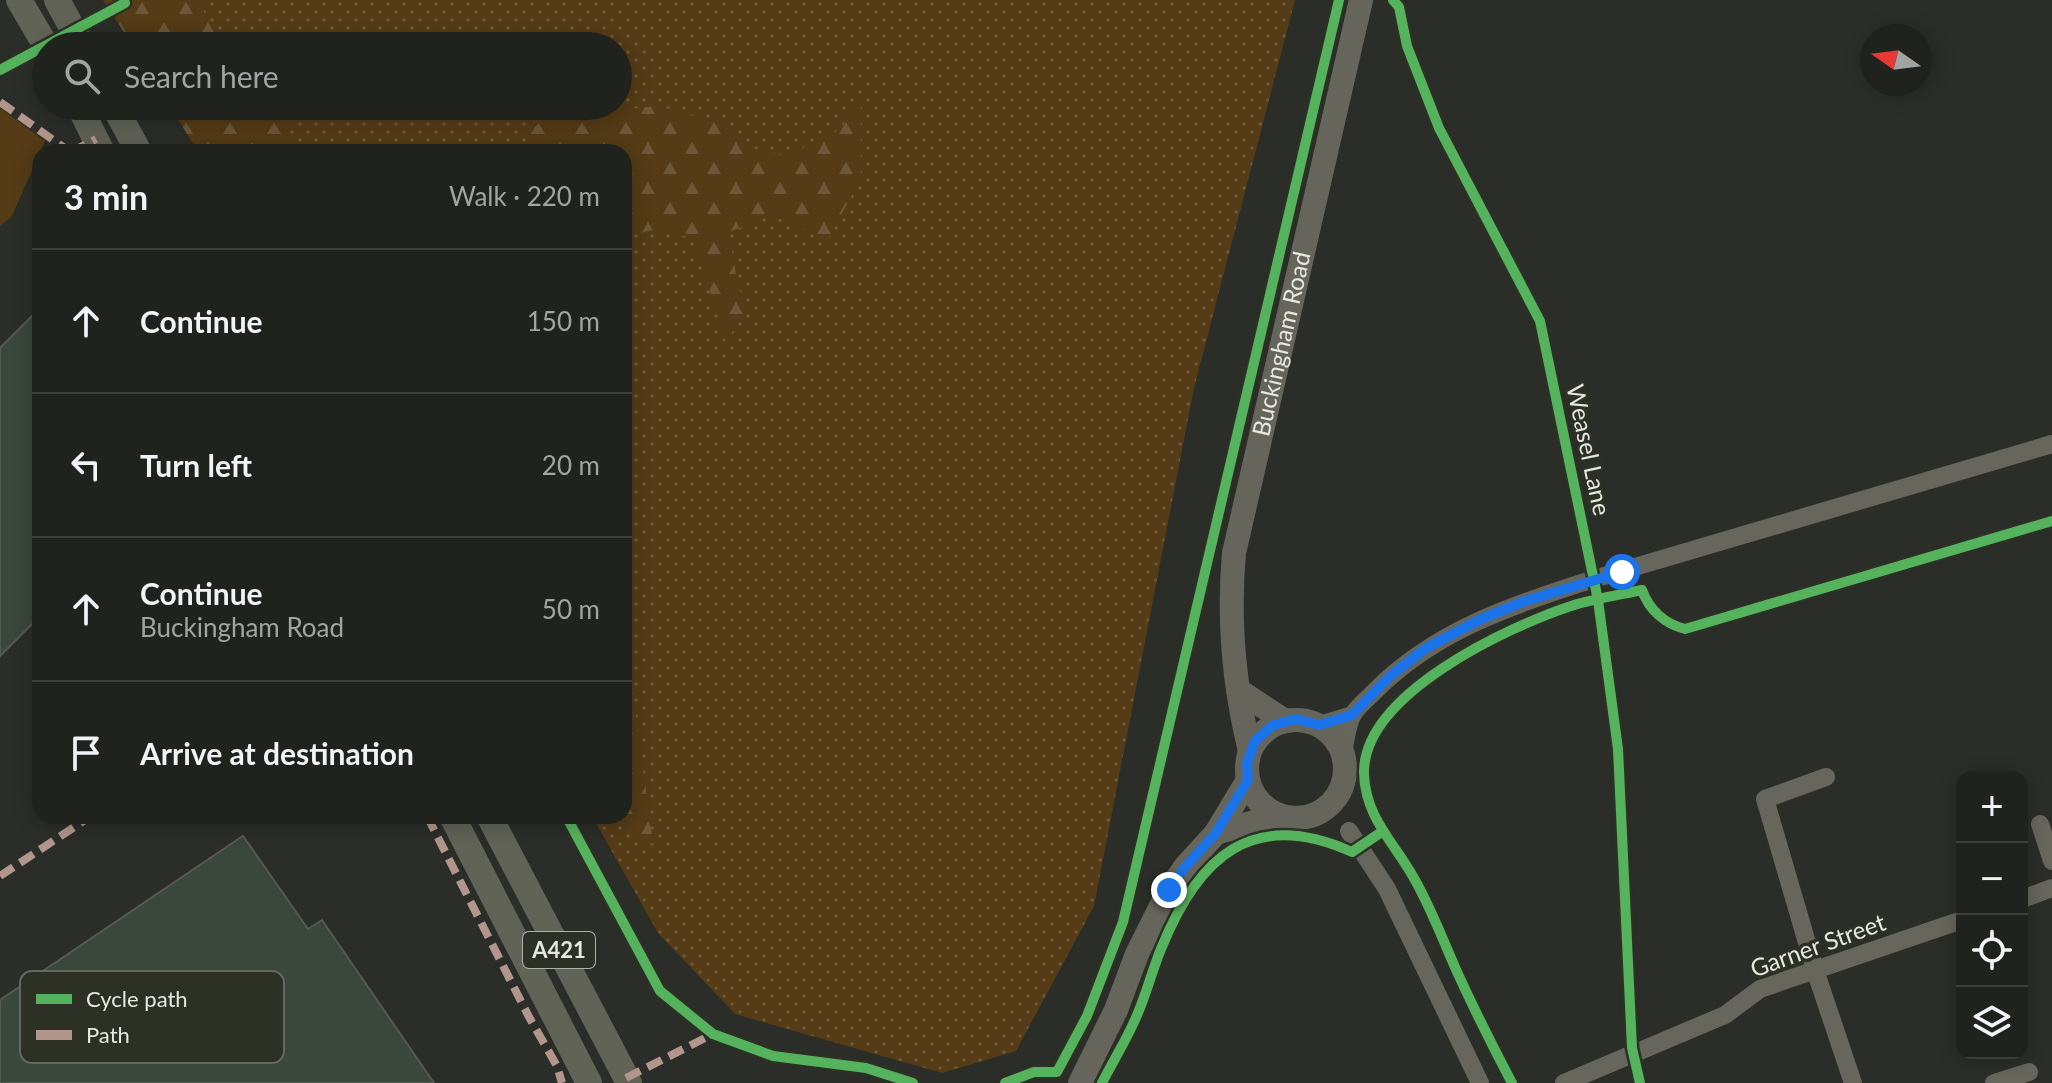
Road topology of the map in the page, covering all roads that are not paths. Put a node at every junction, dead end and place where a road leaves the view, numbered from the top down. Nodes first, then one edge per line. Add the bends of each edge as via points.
1 (1361, 0) edge
2 (59, 3) edge
3 (26, 10) edge
4 (38, 32) edge
5 (75, 32) edge
6 (86, 120) edge
7 (122, 120) edge
8 (98, 144) edge
9 (135, 144) edge
10 (2052, 444) edge
11 (1238, 690) junction
12 (1352, 715) junction
13 (1285, 721) junction
14 (1319, 725) junction
15 (1250, 751) junction
16 (1343, 751) junction
17 (1826, 777) dead end
18 (1248, 780) junction
19 (1279, 815) junction
20 (456, 824) edge
21 (493, 824) edge
22 (2040, 824) dead end
23 (1349, 831) dead end
24 (1216, 833) junction
25 (2052, 861) edge
26 (2052, 888) edge
27 (2028, 897) edge
28 (1956, 922) edge
29 (1815, 970) junction
30 (2024, 1059) edge
31 (2031, 1078) edge
32 (589, 1083) edge
33 (629, 1083) edge
34 (1080, 1083) edge
35 (1480, 1083) edge
36 (1564, 1083) edge
37 (1853, 1083) edge
38 (1994, 1083) edge

1 - 11 main road, Buckingham Road via 1234,553 1231,613
2 - 5 highway
3 - 4 highway
6 - 8 highway
7 - 9 highway
10 - 12 street via 1525,601 1426,648
11 - 13 main road
11 - 15 main road, Buckingham Road
12 - 14 street
12 - 16 street
13 - 14 main road
13 - 15 main road via 1264,732
14 - 16 main road
15 - 18 main road
16 - 19 main road via 1343,787 1329,806 1308,817
17 - 29 street via 1765,799
18 - 19 main road via 1255,797
18 - 24 main road
19 - 24 main road
20 - 32 highway, A421
21 - 33 highway, A421
22 - 25 street
23 - 35 street via 1387,889
24 - 34 main road via 1185,867 1158,911
26 - 27 street
28 - 29 street, Garner Street
29 - 36 street, Garner Street via 1760,989 1725,1015
29 - 37 street
30 - 31 street
31 - 38 street

